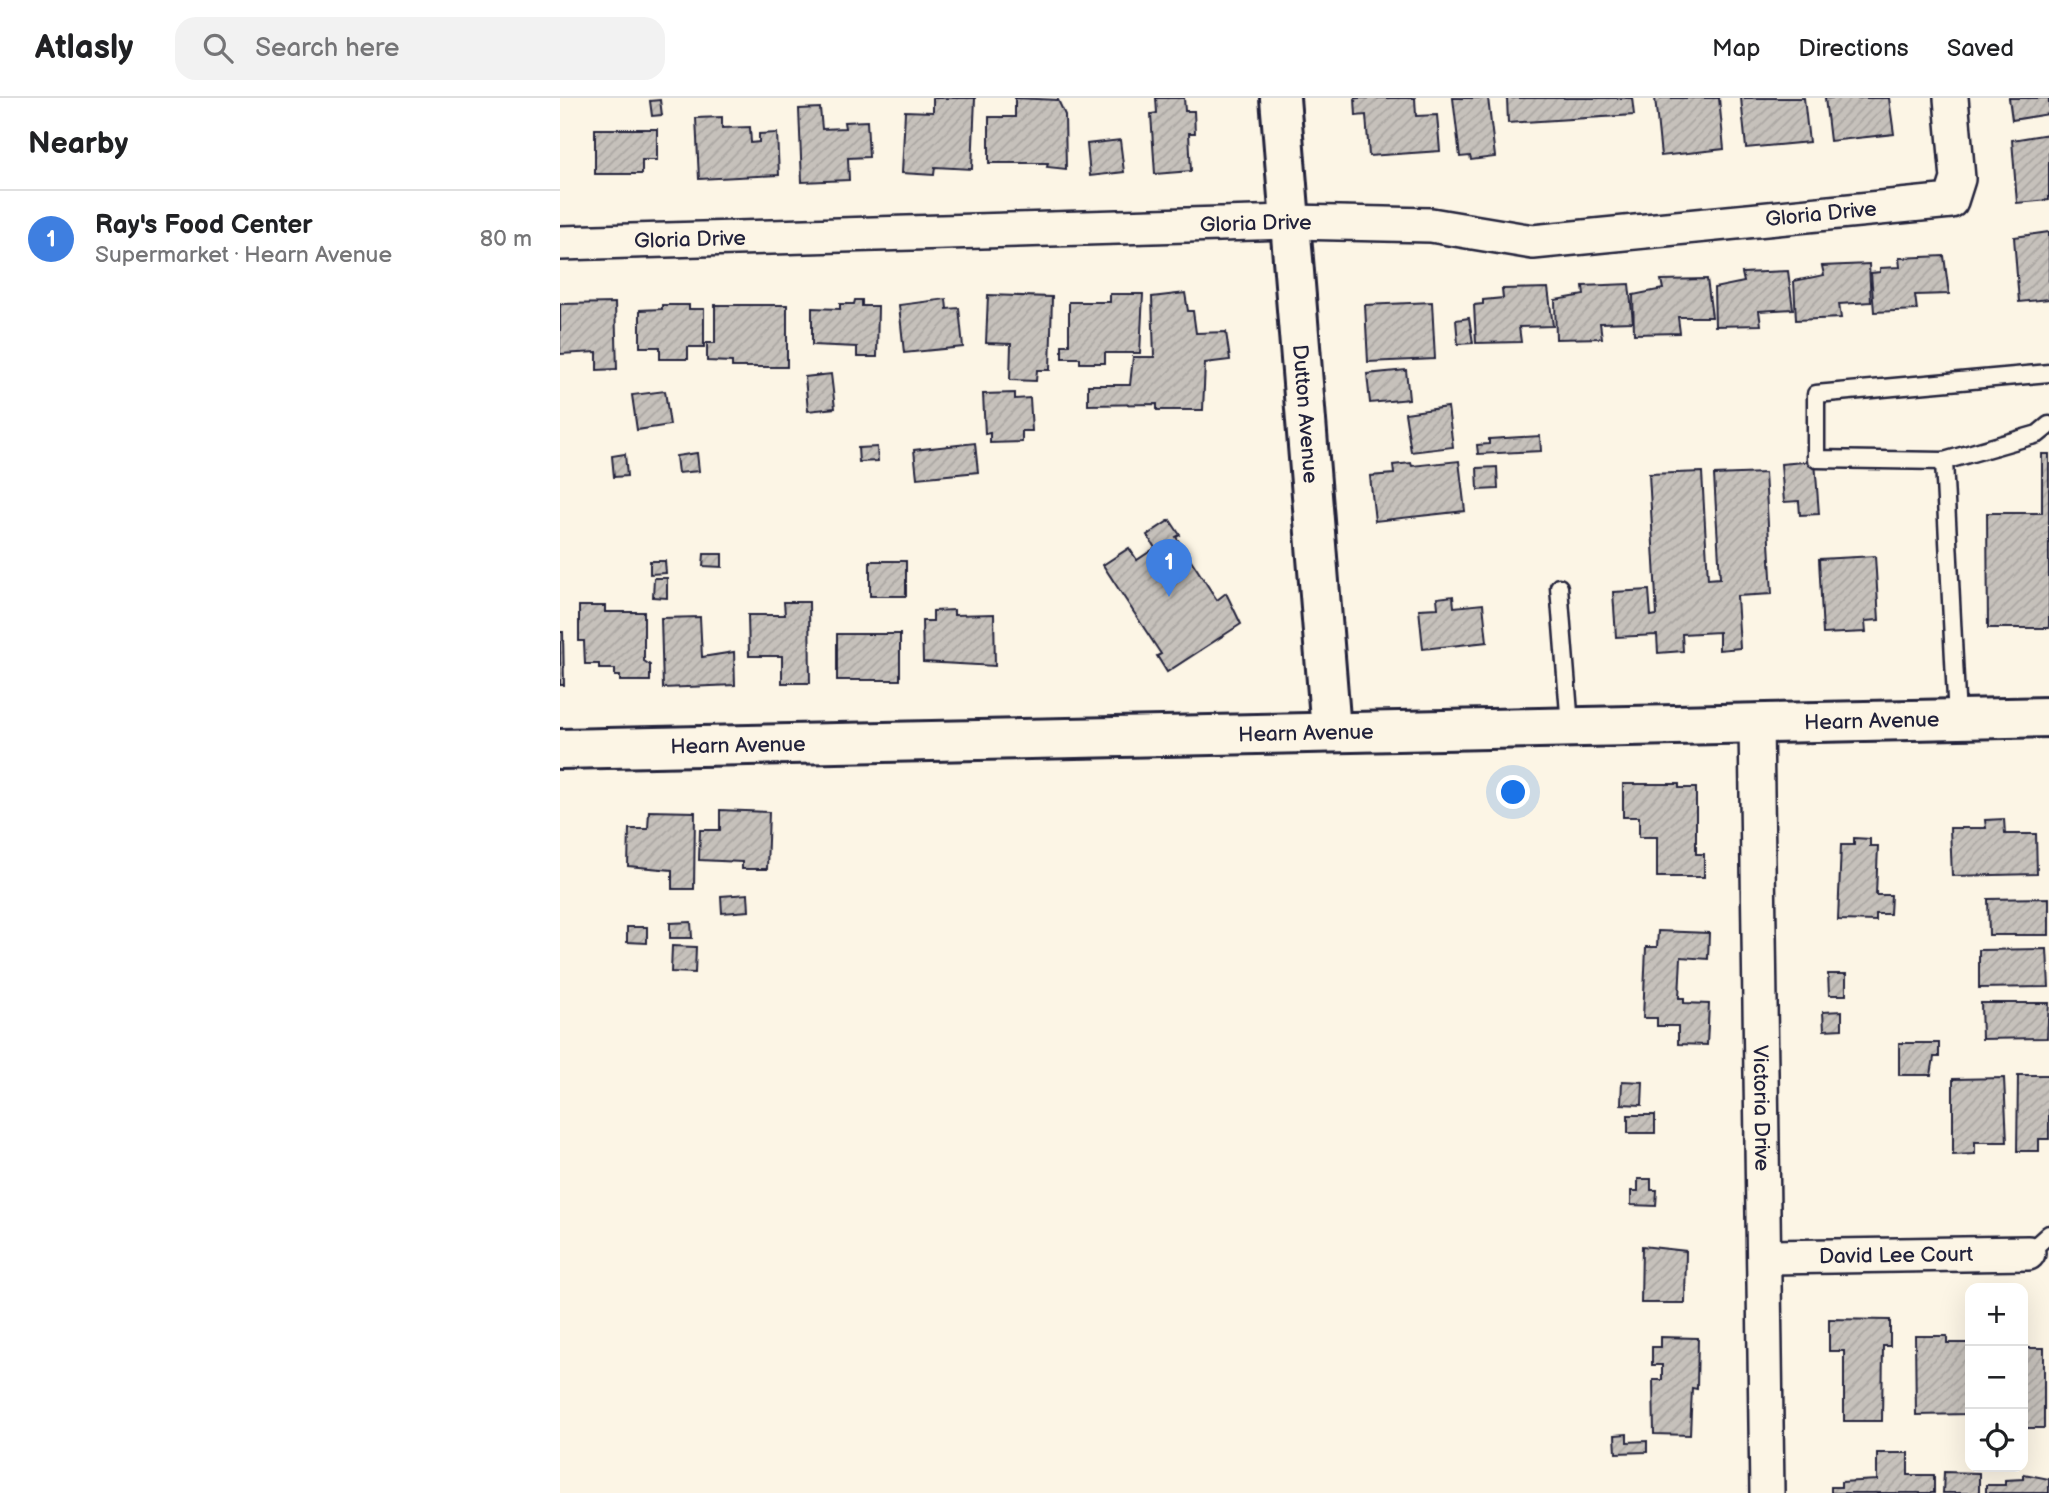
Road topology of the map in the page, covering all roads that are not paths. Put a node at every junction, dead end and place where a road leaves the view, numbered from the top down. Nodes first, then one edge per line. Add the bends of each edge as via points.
1 (1280, 98) edge
2 (1951, 98) edge
3 (1292, 222) junction
4 (560, 243) edge
5 (2049, 373) edge
6 (2049, 425) edge
7 (1944, 461) junction
8 (1559, 587) dead end
9 (2049, 717) edge
10 (1956, 719) junction
11 (1756, 723) junction
12 (1570, 726) junction
13 (1331, 731) junction
14 (560, 749) edge
15 (2039, 1244) edge
16 (1765, 1257) junction
17 (1767, 1493) edge

1 - 3 main road, Dutton Avenue
2 - 3 street, Gloria Drive via 1958,179 1951,201 1533,242 1431,225
3 - 4 street, Gloria Drive
3 - 13 main road, Dutton Avenue
5 - 7 lane via 1816,394 1816,459
6 - 7 lane via 2038,435
7 - 10 lane
8 - 12 lane
9 - 10 main road, Hearn Avenue
10 - 11 main road, Hearn Avenue
11 - 12 main road, Hearn Avenue
11 - 16 street, Victoria Drive
12 - 13 main road, Hearn Avenue
13 - 14 main road, Hearn Avenue
15 - 16 street, David Lee Court
16 - 17 street, Victoria Drive

